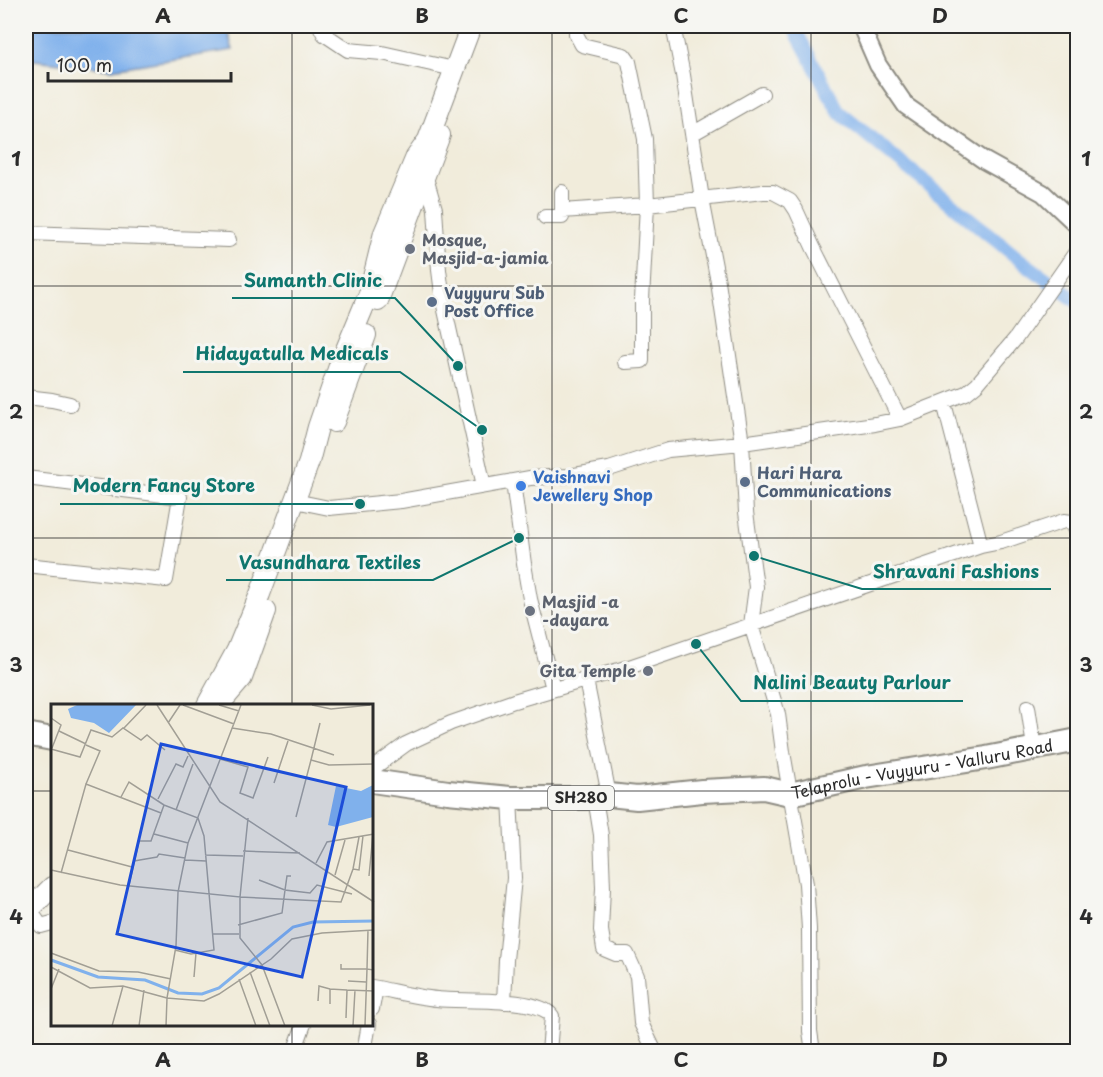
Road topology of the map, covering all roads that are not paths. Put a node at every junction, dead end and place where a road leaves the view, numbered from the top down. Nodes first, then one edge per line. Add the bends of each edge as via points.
1 (320, 26) edge
2 (471, 26) edge
3 (481, 26) edge
4 (576, 26) edge
5 (673, 26) edge
6 (861, 26) edge
7 (454, 69) junction
8 (762, 94) dead end
9 (692, 134) junction
10 (421, 166) junction
11 (562, 192) dead end
12 (702, 199) junction
13 (647, 205) junction
14 (562, 211) junction
15 (545, 217) dead end
16 (1077, 226) edge
17 (26, 233) edge
18 (229, 240) dead end
19 (1077, 249) edge
20 (625, 362) dead end
21 (26, 397) edge
22 (944, 403) junction
23 (70, 404) dead end
24 (900, 419) junction
25 (742, 442) junction
26 (26, 478) edge
27 (513, 482) junction
28 (484, 486) junction
29 (300, 502) junction
30 (1077, 535) edge
31 (981, 546) junction
32 (26, 565) edge
33 (751, 625) junction
34 (586, 680) junction
35 (553, 689) junction
36 (208, 704) edge
37 (220, 704) edge
38 (1028, 707) dead end
39 (26, 735) edge
40 (51, 739) edge
41 (1077, 740) edge
42 (1034, 747) junction
43 (374, 767) edge
44 (374, 781) edge
45 (790, 794) junction
46 (602, 796) junction
47 (510, 798) junction
48 (51, 888) edge
49 (27, 911) edge
50 (51, 923) edge
51 (374, 988) edge
52 (504, 1002) junction
53 (303, 1026) edge
54 (369, 1026) edge
55 (294, 1052) edge
56 (364, 1052) edge
57 (549, 1052) edge
58 (655, 1052) edge
59 (813, 1052) edge

1 - 7 street via 324,34 348,50 382,53
2 - 7 main road
3 - 10 main road
4 - 13 street via 582,45 624,55 629,62 645,139
5 - 9 street
6 - 16 street via 878,65 906,106 985,161 1042,194
7 - 10 main road
8 - 9 street
9 - 12 street
10 - 28 street via 435,209 443,301
10 - 29 main road via 384,233 369,294 318,427
11 - 14 street
12 - 13 street
12 - 24 street via 773,192 790,201
12 - 25 street
13 - 14 street
13 - 20 street via 642,361
14 - 15 street via 562,217
17 - 18 street
19 - 22 street via 1016,338 977,384
21 - 23 street
22 - 24 street
22 - 31 street
24 - 25 street
25 - 27 street via 668,450 609,469
25 - 33 street via 756,587
26 - 32 street via 180,497 166,580
27 - 28 street
27 - 35 street via 526,576
28 - 29 street via 401,501 329,508
29 - 36 main road via 237,650
29 - 37 main road via 242,678
30 - 31 street via 1072,522 1064,521
31 - 33 street
33 - 34 street
33 - 45 street via 778,714
34 - 35 street
34 - 46 street
35 - 43 street via 430,732 405,744
38 - 42 street
39 - 40 main road
41 - 42 main road, Telaprolu - Vuyyuru - Valluru Road / SH280
42 - 45 main road, Telaprolu - Vuyyuru - Valluru Road / SH280
44 - 47 main road, Telaprolu - Vuyyuru - Valluru Road / SH280
45 - 46 main road, Telaprolu - Vuyyuru - Valluru Road / SH280 via 764,788 637,798
45 - 59 street via 806,884
46 - 47 main road, Telaprolu - Vuyyuru - Valluru Road / SH280
46 - 58 street via 604,949 627,954 638,976 641,1023
47 - 52 street via 514,878
48 - 49 main road
49 - 50 street via 41,926
51 - 52 street via 438,999
52 - 57 street via 549,1012
53 - 55 street
54 - 56 street

